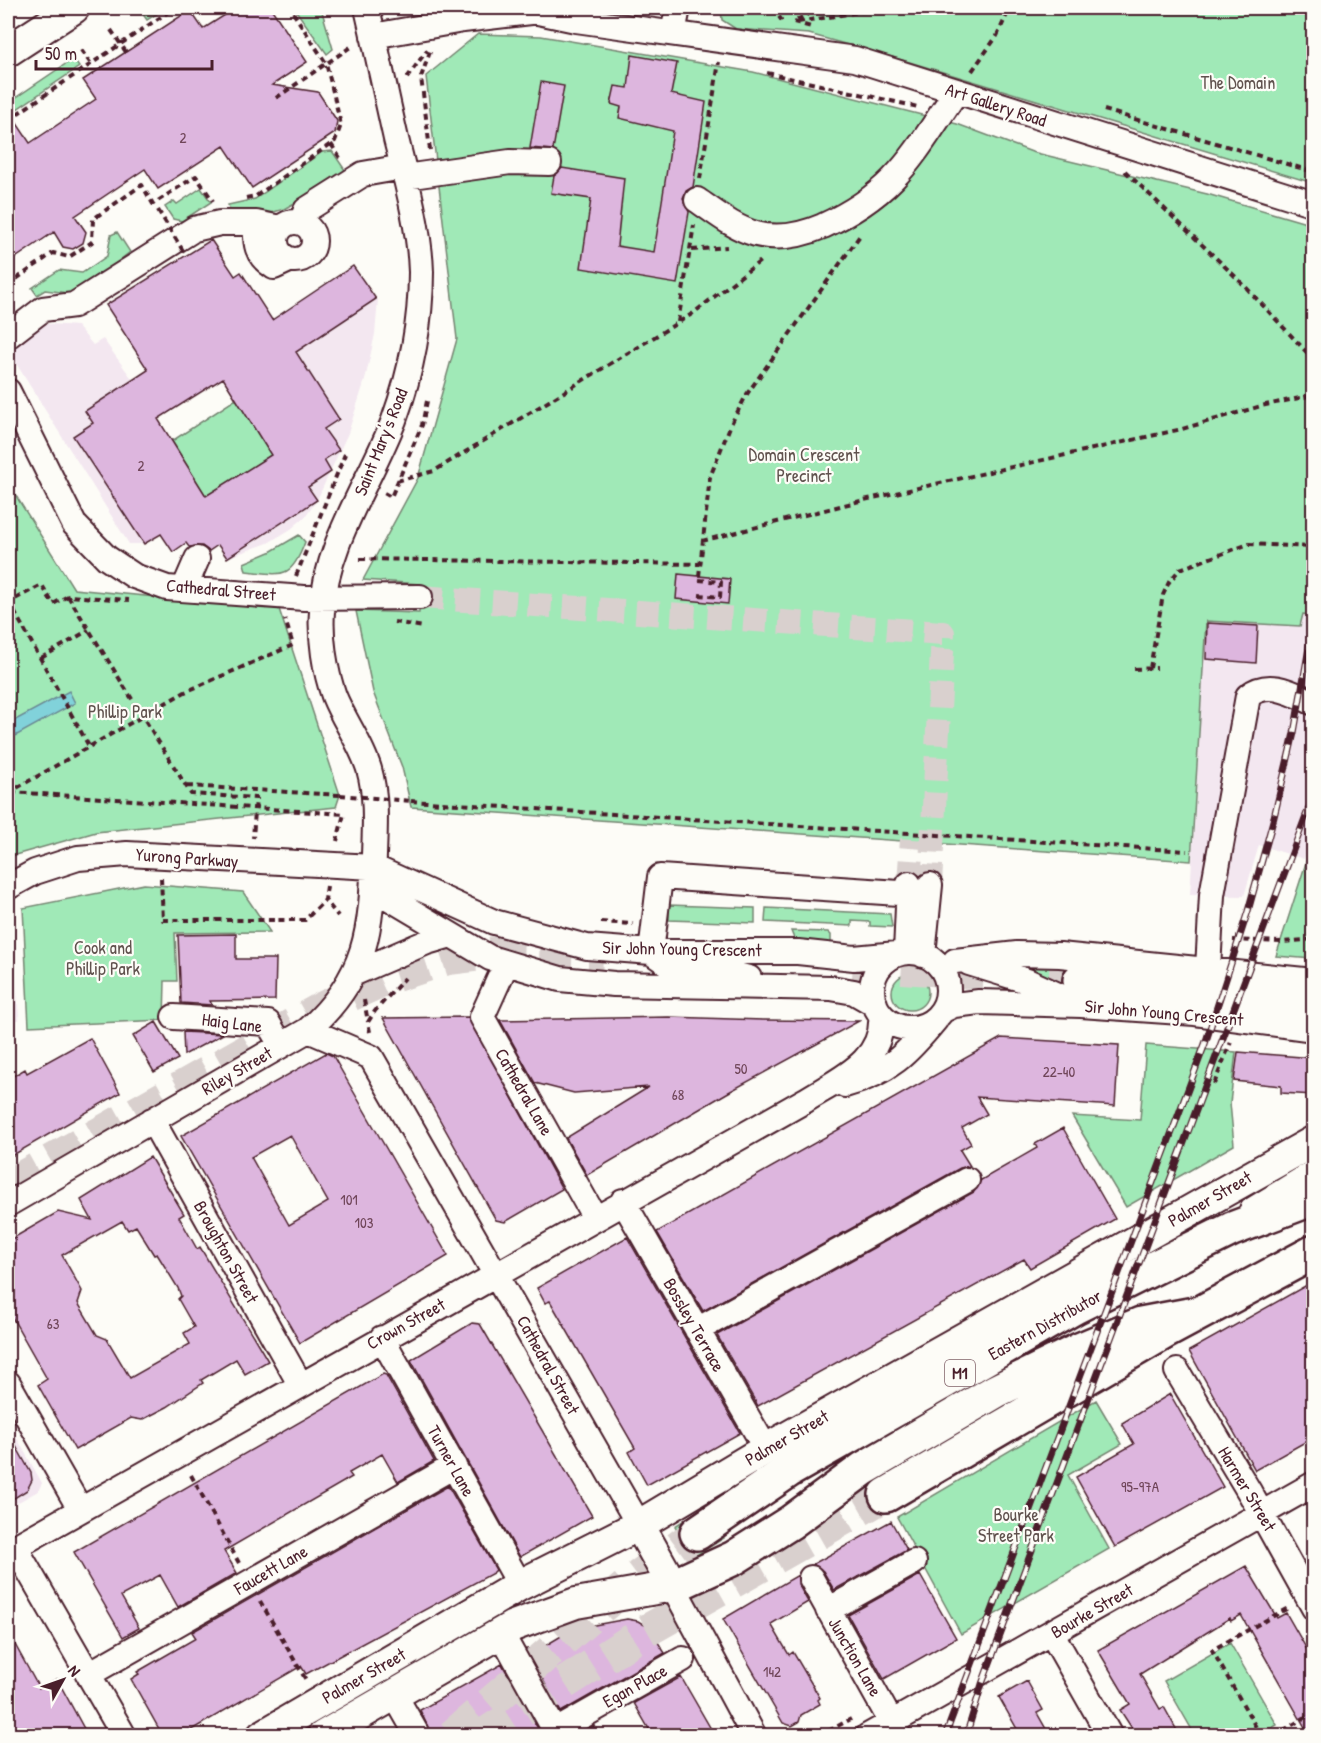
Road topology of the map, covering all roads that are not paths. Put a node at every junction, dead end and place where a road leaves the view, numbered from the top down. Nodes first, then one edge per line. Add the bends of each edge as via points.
1 (74, 8) edge
2 (367, 8) edge
3 (678, 8) edge
4 (525, 10) edge
5 (673, 33) junction
6 (363, 40) junction
7 (8, 51) edge
8 (961, 86) junction
9 (549, 163) dead end
10 (404, 172) junction
11 (697, 200) dead end
12 (1314, 204) edge
13 (256, 224) junction
14 (290, 225) junction
15 (289, 260) junction
16 (8, 336) edge
17 (8, 391) edge
18 (197, 559) dead end
19 (184, 589) junction
20 (323, 597) junction
21 (420, 597) tunnel mouth
22 (1314, 703) edge
23 (374, 878) junction
24 (8, 887) edge
25 (451, 935) junction
26 (651, 952) junction
27 (914, 955) junction
28 (955, 960) junction
29 (506, 964) junction
30 (1208, 969) junction
31 (355, 973) junction
32 (1314, 981) edge
33 (773, 987) junction
34 (1081, 993) junction
35 (1314, 1005) edge
36 (878, 1009) junction
37 (940, 1013) junction
38 (174, 1017) dead end
39 (308, 1029) junction
40 (1314, 1029) edge
41 (281, 1045) junction
42 (806, 1100) junction
43 (152, 1120) junction
44 (1314, 1141) edge
45 (1314, 1172) edge
46 (967, 1180) dead end
47 (9, 1198) edge
48 (1314, 1198) edge
49 (608, 1210) junction
50 (1314, 1252) edge
51 (1178, 1256) junction
52 (497, 1273) junction
53 (1200, 1313) junction
54 (697, 1330) junction
55 (382, 1338) junction
56 (1177, 1371) dead end
57 (8, 1383) edge
58 (300, 1384) junction
59 (766, 1449) junction
60 (454, 1466) junction
61 (1314, 1484) edge
62 (886, 1495) tunnel mouth
63 (80, 1509) junction
64 (1262, 1513) junction
65 (639, 1525) junction
66 (697, 1533) tunnel mouth
67 (11, 1549) edge
68 (914, 1562) dead end
69 (811, 1578) dead end
70 (520, 1585) junction
71 (673, 1586) junction
72 (1310, 1603) edge
73 (828, 1610) junction
74 (501, 1633) junction
75 (1052, 1634) junction
76 (683, 1659) dead end
77 (88, 1674) junction
78 (394, 1694) junction
79 (895, 1729) edge
80 (557, 1733) edge
81 (124, 1736) edge
82 (262, 1736) edge
83 (323, 1736) edge
84 (418, 1736) edge
85 (754, 1736) edge
86 (868, 1736) edge
87 (1110, 1736) edge

1 - 7 main road
2 - 6 street, Saint Mary's Road
3 - 5 street
4 - 5 street, Art Gallery Road
4 - 6 street, Art Gallery Road
5 - 8 street, Art Gallery Road via 838,55
6 - 10 street, Saint Mary's Road via 384,83
8 - 11 street via 918,151 878,195 806,233 756,234 729,223
8 - 12 street, Art Gallery Road
9 - 10 street via 510,162
10 - 14 street via 363,174 306,210
10 - 20 street, Saint Mary's Road via 421,270 419,318 394,419 344,530
13 - 14 street
13 - 15 street via 256,250 265,262 274,267
13 - 16 street via 220,223 194,229 74,305 43,309
14 - 15 street via 275,240 276,247
14 - 15 street via 310,228 314,246 307,256
17 - 19 street, Cathedral Street via 65,509 89,542 134,576 167,588
18 - 19 street
19 - 20 street, Cathedral Street
20 - 21 street, Cathedral Street
20 - 23 street, Saint Mary's Road via 322,631 334,696 363,752 372,782
22 - 30 street via 1270,687 1259,688 1248,696 1212,895
23 - 24 street, Yurong Parkway via 127,854 78,858 35,872
23 - 25 street, Sir John Young Crescent
23 - 26 street, Sir John Young Crescent via 528,933 587,947
23 - 31 street, Riley Street via 367,931
25 - 29 street, Sir John Young Crescent
25 - 31 street
26 - 27 street, Sir John Young Crescent via 769,951 854,958
26 - 27 street via 660,877 919,889
26 - 33 street via 667,963 726,971
27 - 28 street, Sir John Young Crescent
27 - 36 street via 878,970 872,987
27 - 37 street via 944,972 948,992
28 - 30 street via 1034,954
28 - 34 street
29 - 33 street, Sir John Young Crescent via 584,982
29 - 49 street, Bossley Terrace via 487,1007
30 - 32 street
31 - 39 street, Riley Street via 335,1002
33 - 36 street, Sir John Young Crescent via 845,990 862,996
34 - 35 highway
34 - 37 street, Sir John Young Crescent via 954,1005
34 - 40 street, Sir John Young Crescent
36 - 37 street via 899,1027 909,1028 930,1023
36 - 42 street, Crown Street via 878,1042 866,1060
37 - 42 street, Crown Street via 915,1045 889,1067
38 - 41 street, Haig Lane via 268,1023
39 - 41 street, Riley Street
39 - 52 street, Cathedral Street via 371,1057
41 - 43 street, Riley Street
42 - 49 street, Crown Street
43 - 47 street, Riley Street
43 - 58 street, Broughton Street
44 - 59 main road, Palmer Street
45 - 51 street
46 - 54 street
48 - 51 highway, Eastern Distributor / M1 via 1232,1229
49 - 52 street, Crown Street
49 - 54 street, Bossley Terrace
50 - 53 highway
51 - 66 highway, Eastern Distributor / M1 via 1075,1307 788,1471
52 - 55 street, Crown Street
52 - 65 street, Cathedral Street
53 - 62 highway
53 - 71 highway via 1141,1324 996,1391 872,1464 734,1558
54 - 59 street, Bossley Terrace
55 - 58 street, Crown Street
55 - 60 street, Turner Lane
56 - 64 street, Harmer Street
57 - 63 street
58 - 63 street, Crown Street
59 - 65 main road, Palmer Street
60 - 70 street, Turner Lane
60 - 77 street, Faucett Lane
61 - 64 street, Bourke Street
63 - 67 street, Crown Street
64 - 72 street, Harmer Street
64 - 75 street, Bourke Street
65 - 70 main road, Palmer Street
65 - 71 main road, Cathedral Street
67 - 77 street
68 - 73 street
69 - 73 street, Junction Lane
70 - 82 main road, Palmer Street
71 - 74 main road, Palmer Street via 576,1602
71 - 85 street, Cathedral Street
73 - 79 street, Junction Lane
74 - 78 main road, Palmer Street
74 - 80 street
75 - 79 street, Bourke Street
75 - 87 street
76 - 80 street, Egan Place
77 - 81 street
78 - 83 main road, Palmer Street
78 - 84 street
79 - 86 street, Bourke Street

